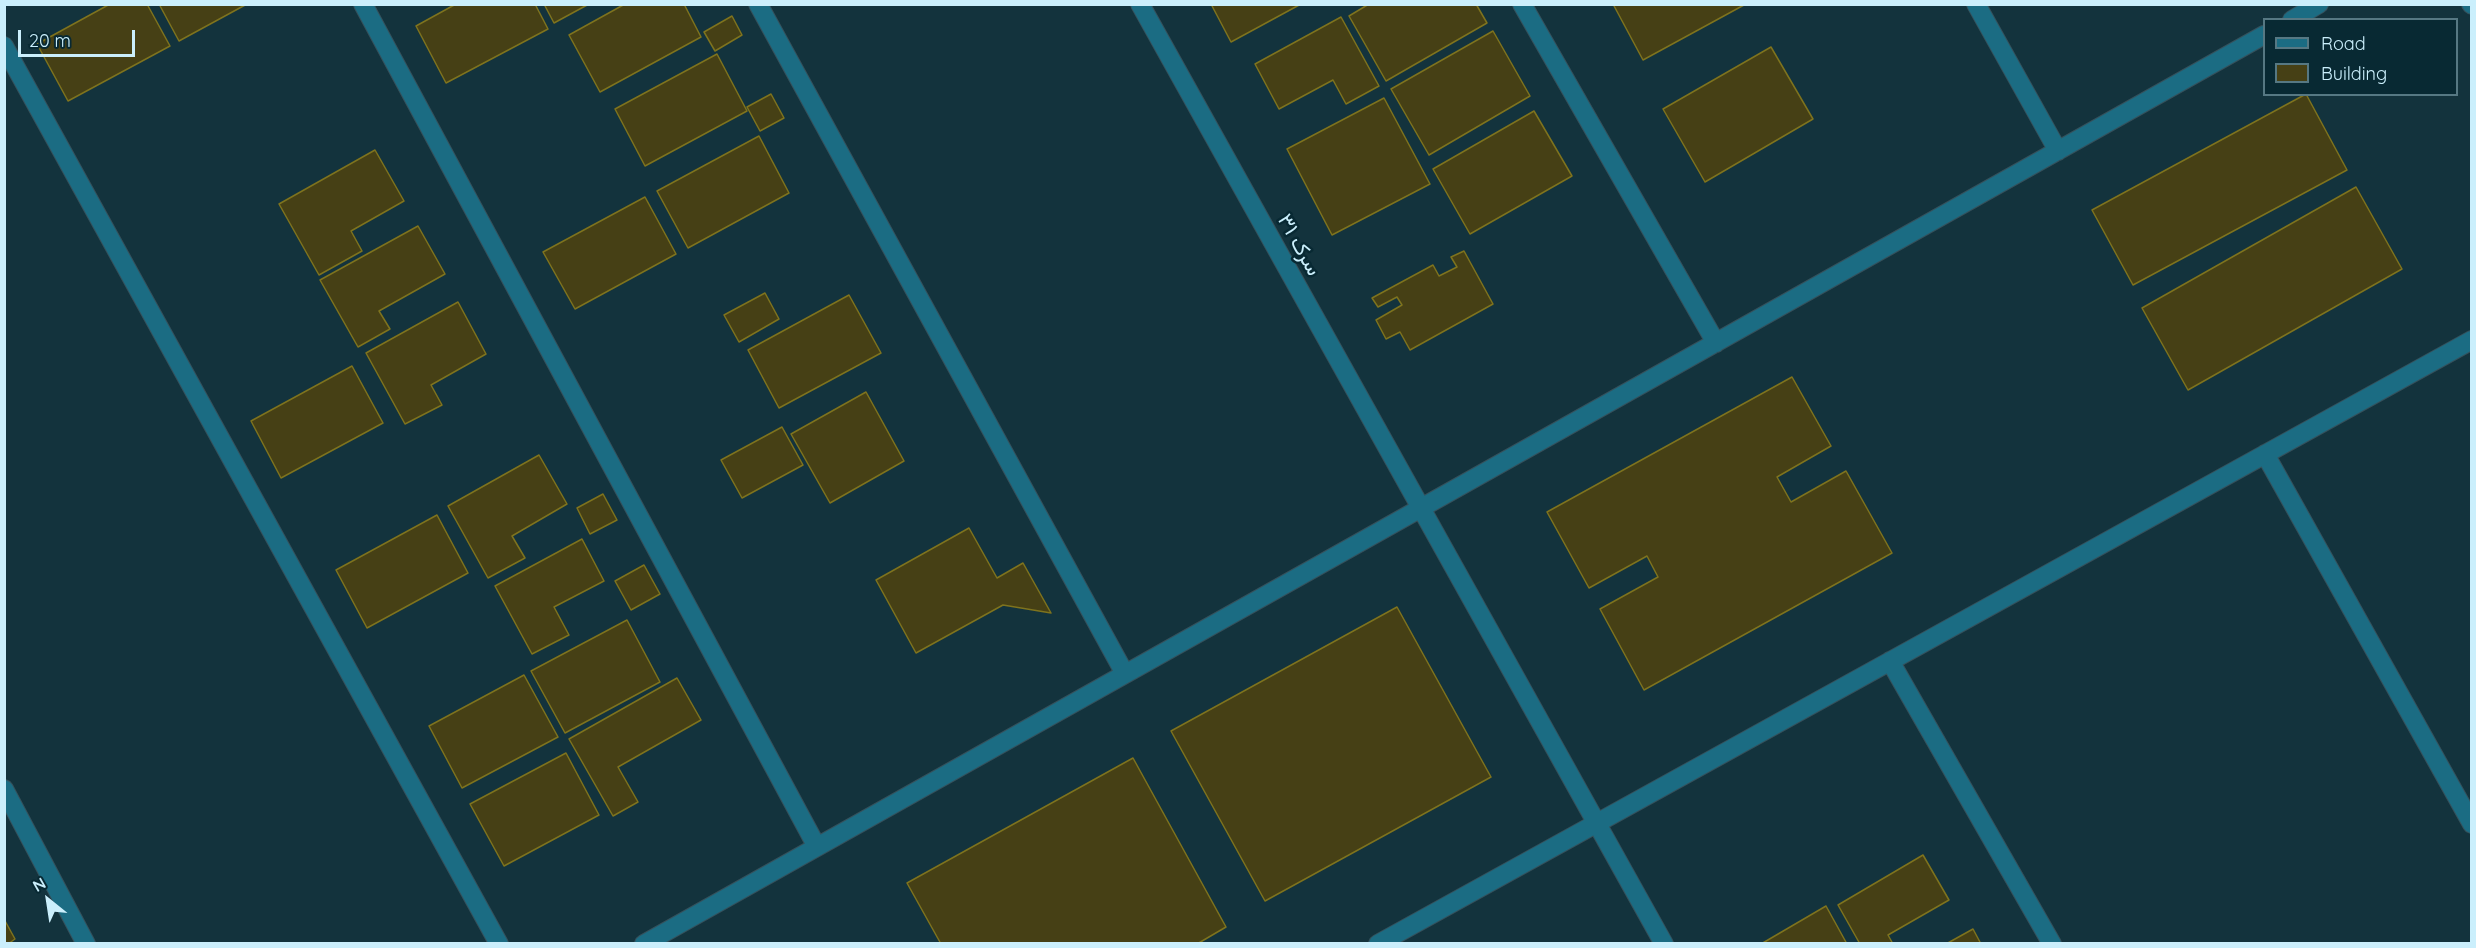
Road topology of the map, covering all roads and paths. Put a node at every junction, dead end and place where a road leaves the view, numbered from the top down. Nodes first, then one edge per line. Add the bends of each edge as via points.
1 (363, 4) edge
2 (758, 4) edge
3 (1140, 4) edge
4 (1522, 4) edge
5 (1976, 4) edge
6 (2319, 4) edge
7 (2295, 18) edge
8 (2263, 36) edge
9 (4, 46) edge
10 (2058, 151) junction
11 (2472, 340) edge
12 (1716, 343) junction
13 (2265, 454) junction
14 (1420, 508) junction
15 (1890, 661) junction
16 (1125, 674) junction
17 (4, 789) edge
18 (1595, 824) junction
19 (2472, 824) edge
20 (817, 847) junction
21 (86, 944) edge
22 (499, 944) edge
23 (644, 944) edge
24 (1378, 944) edge
25 (1664, 944) edge
26 (2052, 944) edge

1 - 20 street
2 - 16 street
3 - 14 street, سرک ۳۱
4 - 12 street
5 - 10 street
6 - 7 street
8 - 10 street
9 - 22 street
10 - 12 street
11 - 13 street
12 - 14 street
13 - 15 street
13 - 19 street
14 - 16 street
14 - 18 street, سرک ۳۱
15 - 18 street
15 - 26 street
16 - 20 street
17 - 21 street
18 - 24 street
18 - 25 street, سرک ۳۱
20 - 23 street

